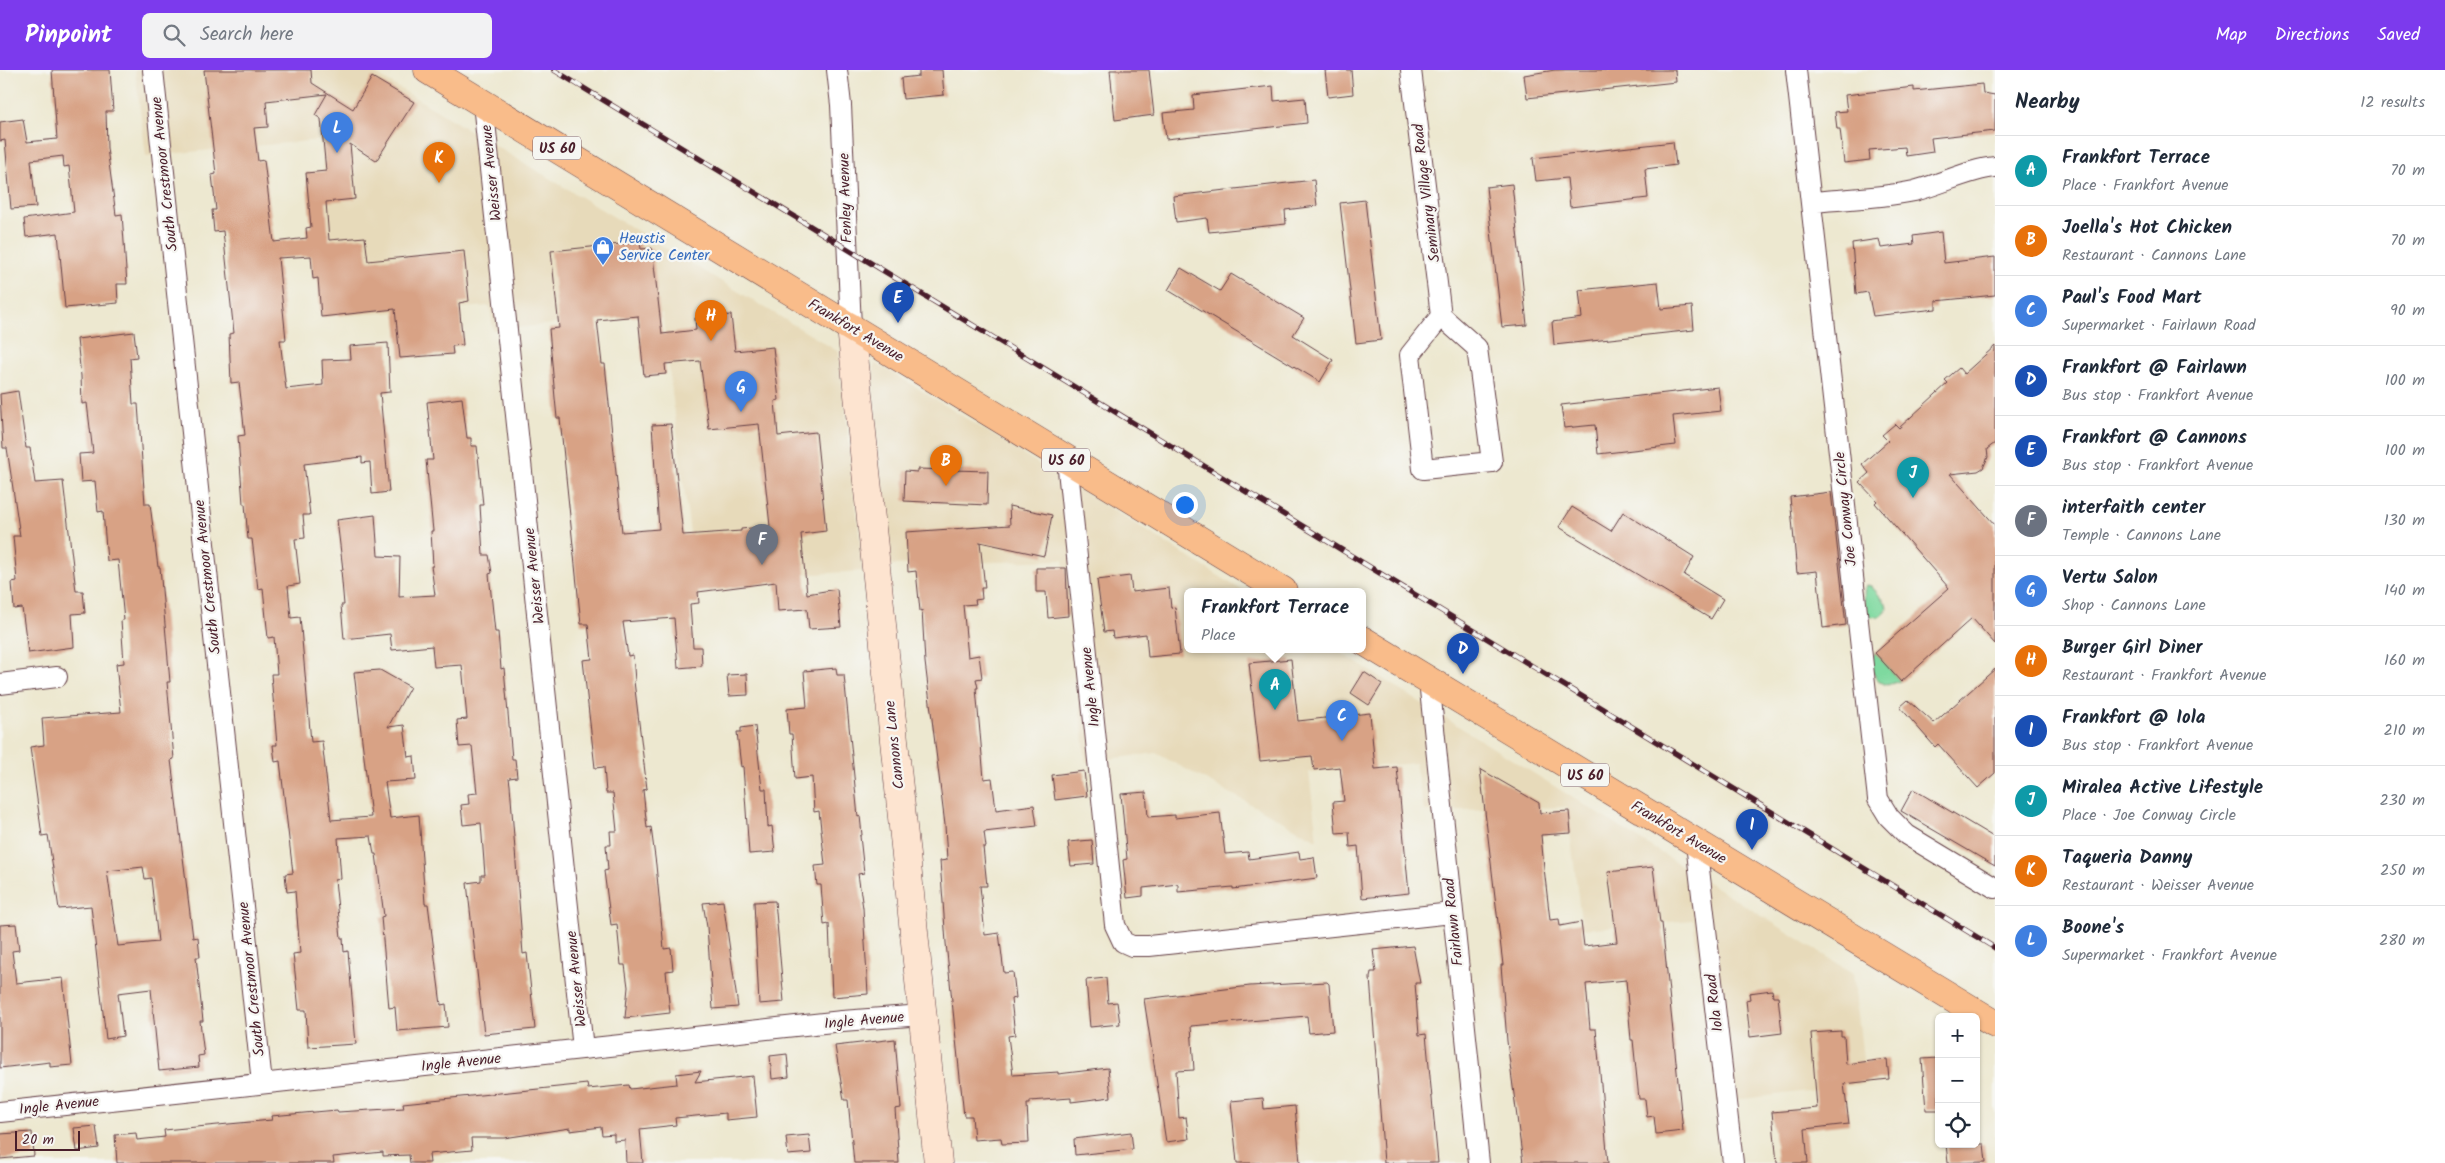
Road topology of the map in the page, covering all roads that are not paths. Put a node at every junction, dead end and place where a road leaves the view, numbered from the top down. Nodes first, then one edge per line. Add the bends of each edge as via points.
1 (153, 70) edge
2 (428, 70) edge
3 (837, 70) edge
4 (1411, 70) edge
5 (1796, 70) edge
6 (483, 104) junction
7 (1995, 168) edge
8 (1811, 202) junction
9 (1441, 316) junction
10 (851, 327) junction
11 (1067, 460) junction
12 (1278, 588) edge
13 (1366, 642) edge
14 (57, 677) dead end
15 (1429, 680) junction
16 (0, 684) edge
17 (1696, 843) junction
18 (1995, 888) edge
19 (1452, 913) junction
20 (923, 1015) junction
21 (1995, 1024) edge
22 (583, 1049) junction
23 (262, 1083) junction
24 (0, 1112) edge
25 (938, 1163) edge
26 (1479, 1163) edge
27 (1733, 1163) edge

1 - 23 street, South Crestmoor Avenue
2 - 6 main road, Frankfort Avenue / US 60
3 - 10 street, Fenley Avenue
4 - 9 street, Seminary Village Road
5 - 8 street, Joe Conway Circle
6 - 10 main road, Frankfort Avenue / US 60
6 - 22 street, Weisser Avenue
7 - 8 street via 1912,191
8 - 18 street, Joe Conway Circle via 1878,799 1906,835
9 - 9 street via 1477,348 1492,462 1423,469 1410,355
10 - 11 main road, Frankfort Avenue / US 60
10 - 20 main road, Cannons Lane
11 - 12 main road, Frankfort Avenue / US 60
11 - 19 street, Ingle Avenue via 1115,924 1123,942 1132,946 1149,946
13 - 15 main road, Frankfort Avenue / US 60
14 - 16 street
15 - 17 main road, Frankfort Avenue / US 60
15 - 19 street, Fairlawn Road
17 - 21 main road, Frankfort Avenue / US 60
17 - 27 street, Iola Road
19 - 26 street, Fairlawn Road
20 - 22 street, Ingle Avenue
20 - 25 main road, Cannons Lane
22 - 23 street, Ingle Avenue
23 - 24 street, Ingle Avenue

